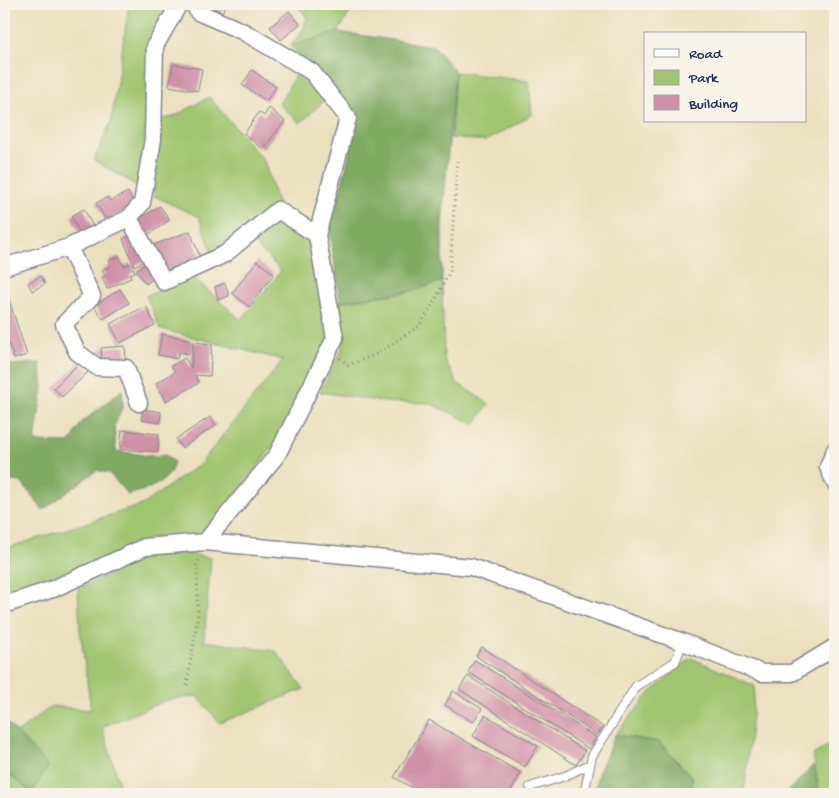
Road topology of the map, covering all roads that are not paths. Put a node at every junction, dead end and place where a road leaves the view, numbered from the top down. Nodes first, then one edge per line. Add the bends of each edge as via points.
1 (179, 4) edge
2 (194, 4) edge
3 (129, 218) junction
4 (317, 234) junction
5 (69, 247) junction
6 (4, 267) edge
7 (139, 403) dead end
8 (835, 450) edge
9 (835, 483) edge
10 (205, 542) junction
11 (4, 605) edge
12 (683, 642) junction
13 (835, 647) edge
14 (590, 764) junction
15 (530, 787) dead end
16 (584, 794) edge

1 - 3 street via 155,46 153,139 142,203
2 - 4 street via 198,12 244,32 312,72 348,118
3 - 4 street via 164,282 225,254 278,210
3 - 5 street
4 - 10 street via 335,338 277,455
5 - 6 street
5 - 7 street via 92,296 64,324 77,352 97,367 126,368
8 - 9 street via 828,467
10 - 11 street via 145,547 53,589
10 - 12 street via 471,567
12 - 13 street via 762,674 792,673
12 - 14 lane via 676,662 636,686
14 - 15 lane
14 - 16 lane

